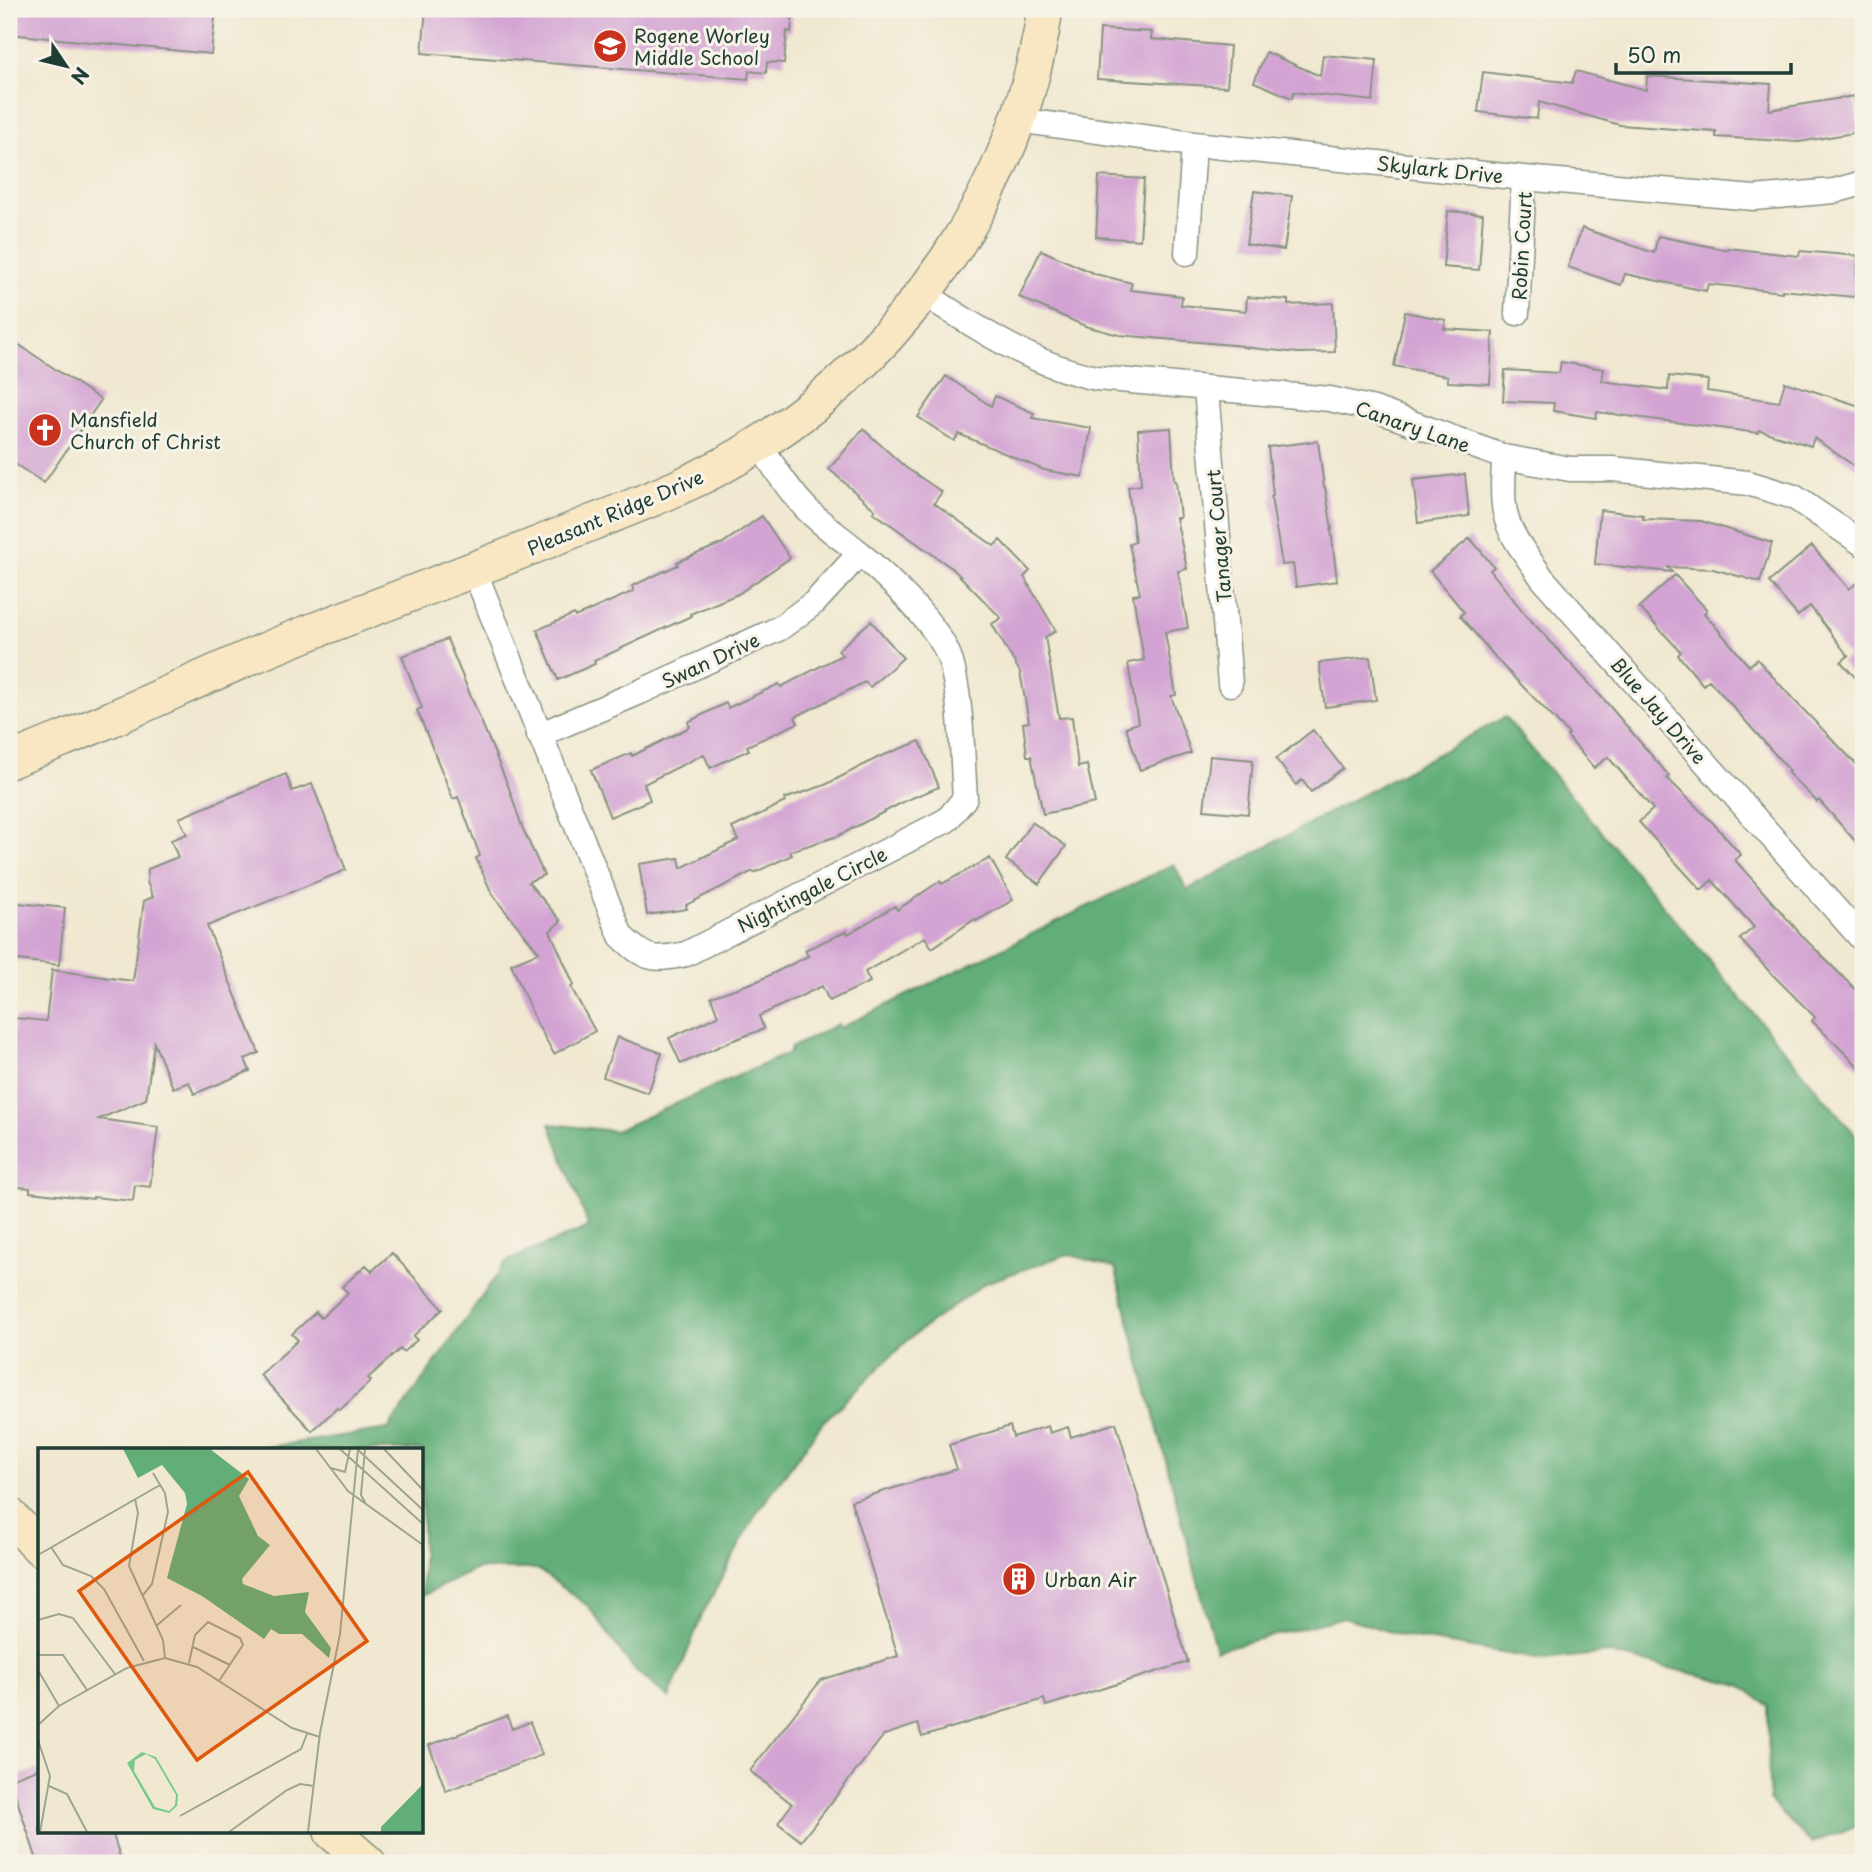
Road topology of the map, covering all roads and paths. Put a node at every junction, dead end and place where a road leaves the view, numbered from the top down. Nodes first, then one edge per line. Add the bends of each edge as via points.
1 (1045, 9) edge
2 (1017, 120) junction
3 (1194, 144) junction
4 (1524, 178) junction
5 (1863, 183) edge
6 (1187, 253) dead end
7 (923, 293) junction
8 (1517, 313) dead end
9 (1206, 389) junction
10 (759, 444) junction
11 (1504, 457) junction
12 (1863, 544) edge
13 (860, 553) junction
14 (474, 570) junction
15 (1230, 684) dead end
16 (539, 735) junction
17 (9, 761) edge
18 (1863, 940) edge
19 (9, 1515) edge
20 (38, 1546) edge
21 (334, 1834) edge
22 (368, 1863) edge

1 - 2 street, Pleasant Ridge Drive via 1040,48
2 - 3 street, Skylark Drive
2 - 7 street, Pleasant Ridge Drive via 985,196
3 - 4 street, Skylark Drive
3 - 6 street
4 - 5 street, Skylark Drive via 1754,198 1834,191
4 - 8 street, Robin Court
7 - 9 street, Canary Lane via 1008,347 1069,373
7 - 10 street, Pleasant Ridge Drive via 886,339 825,397
9 - 11 street, Canary Lane via 1330,399
9 - 15 street, Tanager Court
10 - 13 street, Nightingale Circle via 803,506
10 - 14 street, Pleasant Ridge Drive via 690,484
11 - 12 street, Canary Lane via 1570,469 1748,483 1794,497
11 - 18 street, Blue Jay Drive via 1505,515 1542,578
13 - 16 street, Swan Drive via 815,603 780,628
13 - 16 street, Nightingale Circle via 919,612 950,658 965,798 947,820 686,954 659,960 637,951 621,936
14 - 16 street, Nightingale Circle
14 - 17 street, Pleasant Ridge Drive via 279,644
19 - 20 street
21 - 22 street

